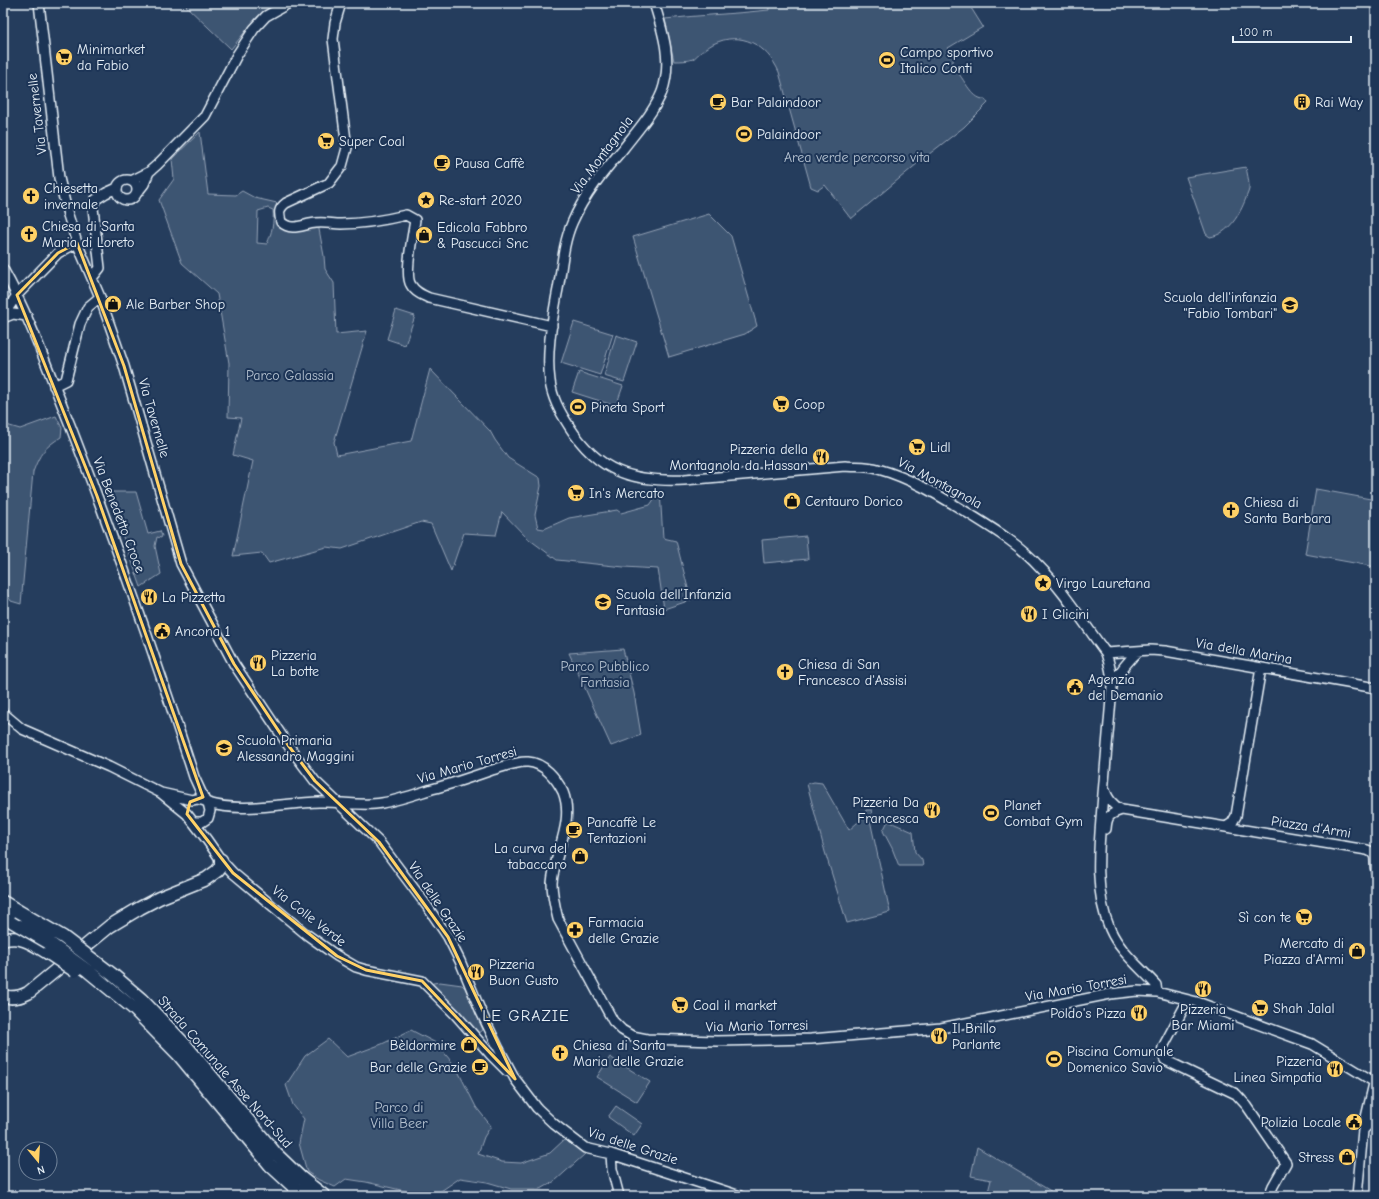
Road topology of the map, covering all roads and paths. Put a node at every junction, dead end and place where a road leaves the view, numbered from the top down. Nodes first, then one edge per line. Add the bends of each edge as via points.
1 (39, 3) edge
2 (289, 3) edge
3 (654, 3) edge
4 (340, 4) edge
5 (149, 172) junction
6 (131, 181) junction
7 (117, 188) junction
8 (137, 193) junction
9 (77, 243) junction
10 (3, 269) edge
11 (92, 278) junction
12 (17, 295) junction
13 (100, 298) junction
14 (27, 316) junction
15 (3, 317) edge
16 (552, 326) junction
17 (54, 386) junction
18 (1139, 652) junction
19 (1106, 653) junction
20 (1261, 668) junction
21 (1112, 687) junction
22 (1376, 688) edge
23 (6, 716) edge
24 (194, 777) junction
25 (1104, 787) junction
26 (161, 793) junction
27 (193, 800) junction
28 (206, 802) junction
29 (337, 802) junction
30 (1122, 810) junction
31 (190, 818) junction
32 (1226, 827) junction
33 (221, 860) junction
34 (1100, 862) junction
35 (1376, 871) edge
36 (3, 902) edge
37 (3, 916) edge
38 (3, 940) edge
39 (1157, 992) junction
40 (3, 996) edge
41 (123, 1000) junction
42 (1188, 1000) junction
43 (515, 1080) junction
44 (1376, 1080) edge
45 (1376, 1117) edge
46 (1363, 1130) junction
47 (611, 1154) junction
48 (298, 1183) junction
49 (306, 1196) edge
50 (324, 1196) edge
51 (619, 1196) edge
52 (740, 1196) edge
53 (1270, 1196) edge
54 (1357, 1196) edge

1 - 9 street, Via Tavernelle via 59,178
2 - 5 street via 266,16 254,29 237,55 205,116
3 - 16 street, Via Montagnola via 667,52 662,92 645,122 589,191 572,224 563,252
4 - 16 street via 334,23 333,39 347,148 342,166 328,183 281,206 281,222 286,227 296,227 317,222 342,224 406,215 416,220 408,270 410,284 415,290 429,298
5 - 6 street
5 - 8 street
6 - 7 street via 122,181
6 - 8 street via 136,186
7 - 8 street via 120,197 126,200 132,199
7 - 11 street via 94,200 100,268
9 - 11 street, Via Tavernelle
9 - 12 street via 58,253
10 - 12 street, Via Benedetto Croce
11 - 13 street, Via Tavernelle
12 - 14 street, Via Benedetto Croce
12 - 15 street
13 - 17 street via 88,307 80,324 66,380
13 - 29 street, Via Tavernelle via 124,366 181,564 247,684 315,781
14 - 15 street via 13,314
14 - 17 street, Via Benedetto Croce
16 - 19 street, Via Montagnola via 550,383 560,412 584,446 614,470 639,479 664,481 845,466 869,467 888,472 954,504 1026,553 1059,589
17 - 24 street, Via Benedetto Croce via 128,579
18 - 19 street, Via della Marina
18 - 20 street, Via della Marina via 1165,651
18 - 21 street via 1119,672
19 - 21 street, Via Montagnola
20 - 22 street, Via della Marina
20 - 32 street via 1236,816 1232,824
21 - 25 street, Via Montagnola
23 - 26 street, Via Colle Verde via 22,729 109,766
24 - 27 street, Via Benedetto Croce
24 - 28 street, Via Benedetto Croce
25 - 30 street via 1111,803
25 - 34 street, Via Montagnola
26 - 27 street, Via Colle Verde
26 - 31 street, Via Colle Verde
27 - 28 street, Via Colle Verde via 201,799
27 - 31 street via 187,806
28 - 29 street, Via Mario Torresi via 232,808
28 - 31 street via 210,810 208,818 199,823
29 - 39 street, Via Mario Torresi via 382,803 519,762 533,763 545,769 560,786 567,808 552,882 558,919 613,1021 632,1036 647,1039 811,1040 941,1028 1110,994
29 - 43 street, Via delle Grazie via 379,842 448,937
30 - 32 street, Piazza d'Armi
30 - 34 street, Via Montagnola via 1114,812 1107,820 1105,857
31 - 33 street, Via Colle Verde
32 - 35 street, Piazza d'Armi via 1367,850 1376,858
33 - 40 highway via 218,871 206,879 146,904 110,926 28,993 13,998
33 - 43 street, Via Colle Verde via 306,934 337,956 366,970 422,981
34 - 39 street, Via Montagnola via 1099,885 1110,929 1120,946 1156,985
36 - 48 highway, Strada Comunale Asse Nord-Sud, bridge via 63,937 141,999 188,1048
37 - 41 highway, Strada Comunale Asse Nord-Sud, bridge via 51,944
38 - 41 highway, bridge via 16,937 26,940
39 - 42 street, Via Mario Torresi
41 - 48 highway, Strada Comunale Asse Nord-Sud, bridge via 178,1054 270,1165
42 - 44 street, Via Mario Torresi via 1312,1044
42 - 53 street via 1162,1053 1165,1060 1236,1094 1248,1106 1286,1164
43 - 47 street, Via delle Grazie via 554,1124 585,1148
44 - 46 street
45 - 46 street
46 - 54 street
47 - 51 street
47 - 52 street, Via delle Grazie
48 - 49 highway, Strada Comunale Asse Nord-Sud
48 - 50 highway, Strada Comunale Asse Nord-Sud

